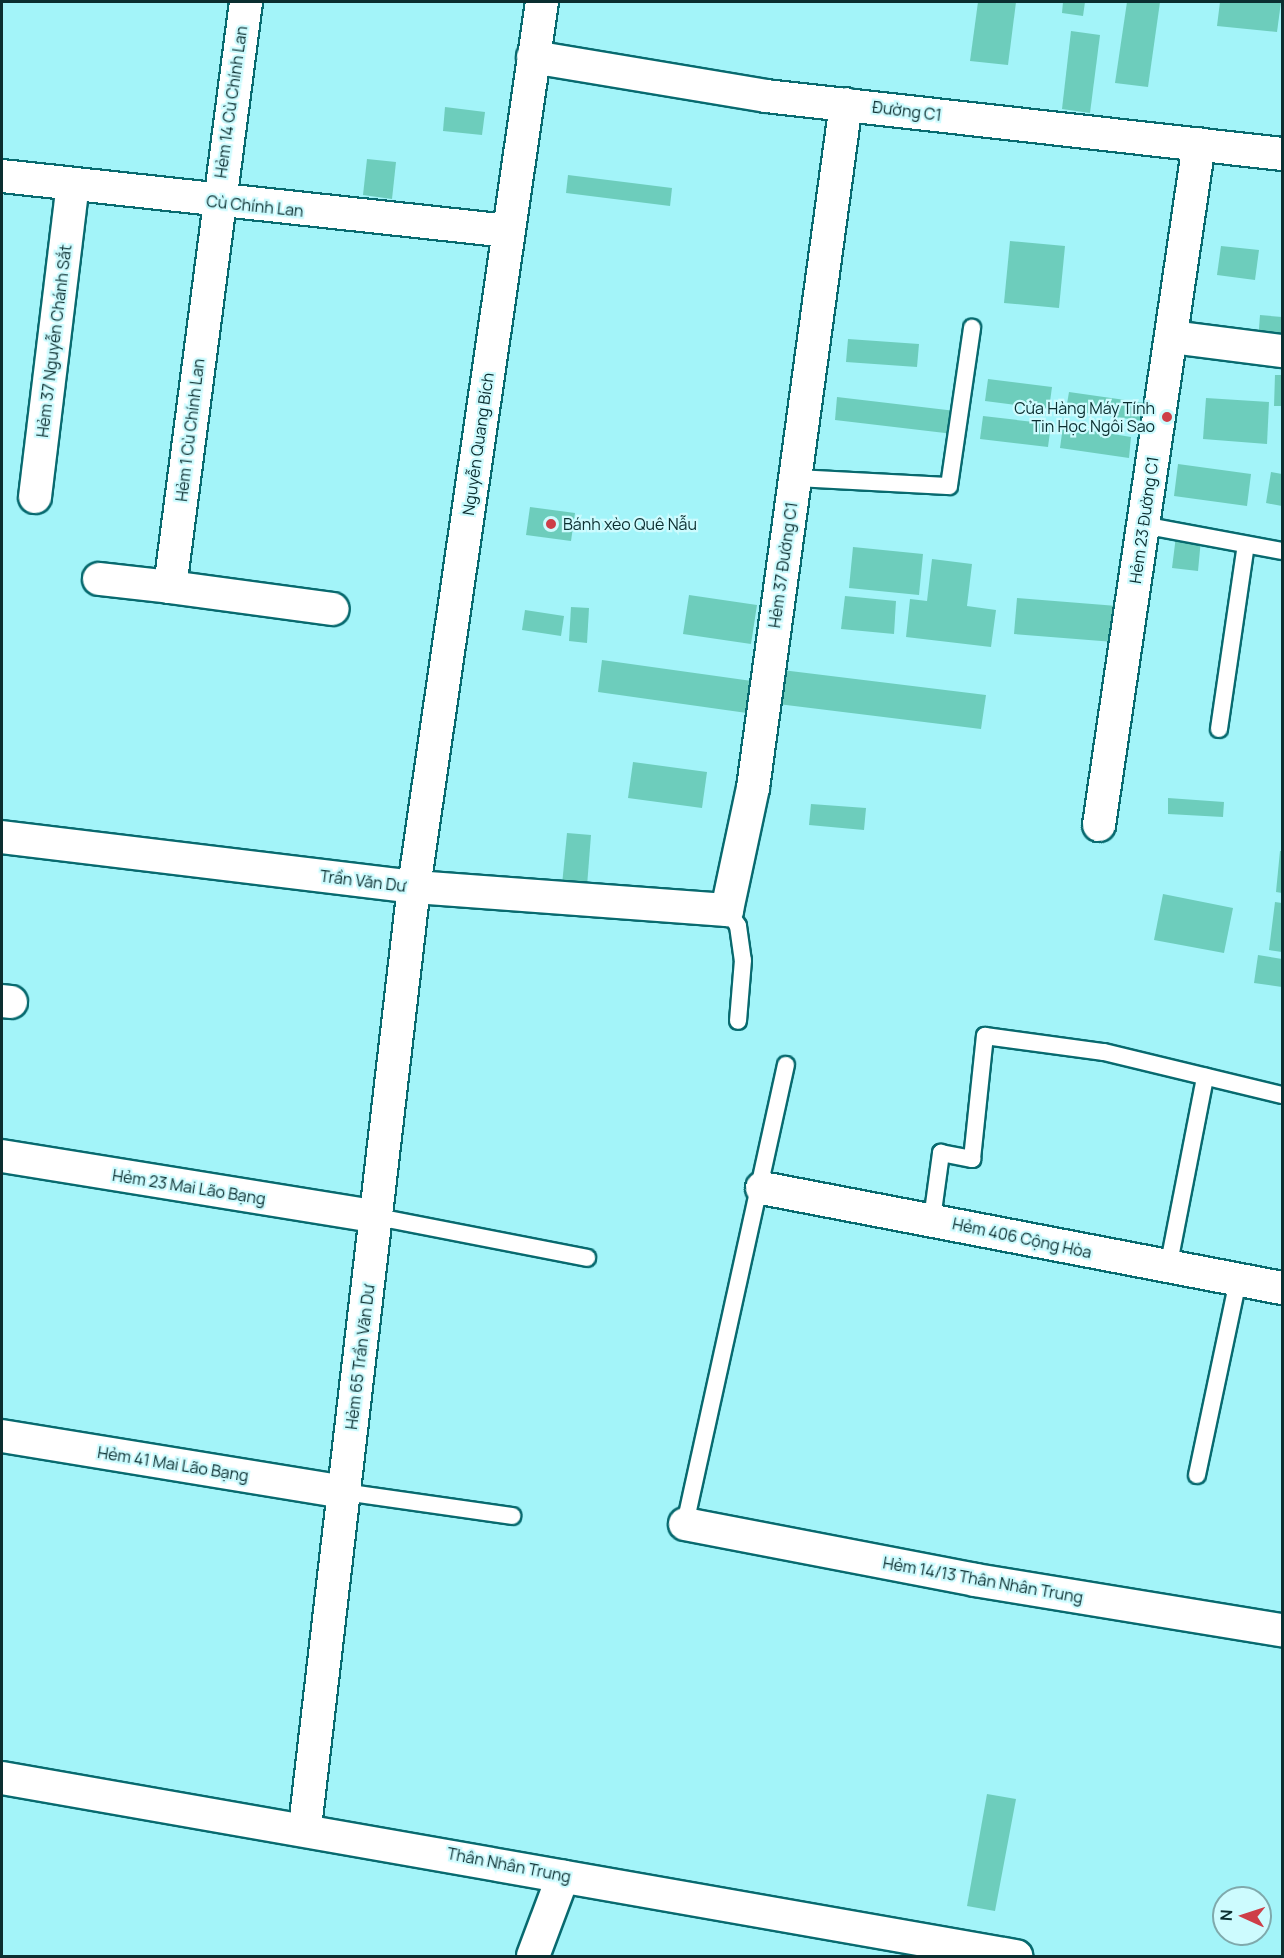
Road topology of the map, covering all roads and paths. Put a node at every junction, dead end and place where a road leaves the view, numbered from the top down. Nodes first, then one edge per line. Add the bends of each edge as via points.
1 (246, 2) edge
2 (542, 2) edge
3 (533, 57) junction
4 (846, 104) junction
5 (1199, 144) junction
6 (1282, 154) edge
7 (2, 176) edge
8 (72, 185) junction
9 (216, 203) junction
10 (508, 231) junction
11 (972, 328) dead end
12 (1171, 337) junction
13 (1282, 351) edge
14 (795, 478) junction
15 (34, 497) dead end
16 (1143, 525) junction
17 (1246, 544) junction
18 (1282, 551) edge
19 (99, 579) dead end
20 (170, 587) junction
21 (333, 609) dead end
22 (1219, 729) dead end
23 (1100, 825) dead end
24 (2, 837) edge
25 (414, 887) junction
26 (727, 910) junction
27 (738, 1021) dead end
28 (786, 1065) dead end
29 (1205, 1077) junction
30 (1282, 1095) edge
31 (2, 1156) edge
32 (762, 1188) junction
33 (377, 1218) junction
34 (932, 1219) junction
35 (587, 1258) dead end
36 (1168, 1268) junction
37 (1238, 1280) junction
38 (1282, 1288) edge
39 (2, 1436) edge
40 (1197, 1476) dead end
41 (344, 1492) junction
42 (512, 1516) dead end
43 (685, 1524) joint
44 (1282, 1630) edge
45 (2, 1778) edge
46 (305, 1827) junction
47 (563, 1876) junction
48 (533, 1956) edge
49 (1016, 1956) edge

1 - 9 street, Hẻm 14 Cù Chính Lan
2 - 3 street, Nguyễn Quang Bích
3 - 4 street, Đường C1 via 766,96
3 - 10 street, Nguyễn Quang Bích
4 - 5 street, Đường C1
4 - 14 street, Hẻm 37 Đường C1
5 - 6 street, Đường C1
5 - 12 street, Hẻm 23 Đường C1
7 - 8 street, Cù Chính Lan
8 - 9 street, Cù Chính Lan
8 - 15 street, Hẻm 37 Nguyễn Chánh Sắt
9 - 10 street, Cù Chính Lan
9 - 20 street, Hẻm 1 Cù Chính Lan
10 - 25 street, Nguyễn Quang Bích
11 - 14 lane via 949,486
12 - 13 street
12 - 16 street, Hẻm 23 Đường C1
14 - 26 street, Hẻm 37 Đường C1 via 753,788
16 - 17 lane
16 - 23 street, Hẻm 23 Đường C1
17 - 18 lane
17 - 22 lane
19 - 20 street
20 - 21 street
24 - 25 street, Trần Văn Dư
25 - 26 street, Trần Văn Dư
25 - 33 street, Hẻm 65 Trần Văn Dư
26 - 27 lane via 738,926 743,960
28 - 32 lane
29 - 30 lane
29 - 34 lane via 1104,1052 985,1036 972,1160 941,1153
29 - 36 lane
31 - 33 street, Hẻm 23 Mai Lão Bạng
32 - 34 street, Hẻm 406 Cộng Hòa
32 - 43 lane
33 - 35 lane
33 - 41 street, Hẻm 65 Trần Văn Dư
34 - 36 street, Hẻm 406 Cộng Hòa
36 - 37 street, Hẻm 406 Cộng Hòa
37 - 38 street, Hẻm 406 Cộng Hòa
37 - 40 lane
39 - 41 street, Hẻm 41 Mai Lão Bạng
41 - 42 lane
41 - 46 street, Hẻm 65 Trần Văn Dư
43 - 44 street, Hẻm 14/13 Thân Nhân Trung via 975,1580
45 - 46 street, Thân Nhân Trung
46 - 47 street, Thân Nhân Trung
47 - 48 street
47 - 49 street, Thân Nhân Trung

